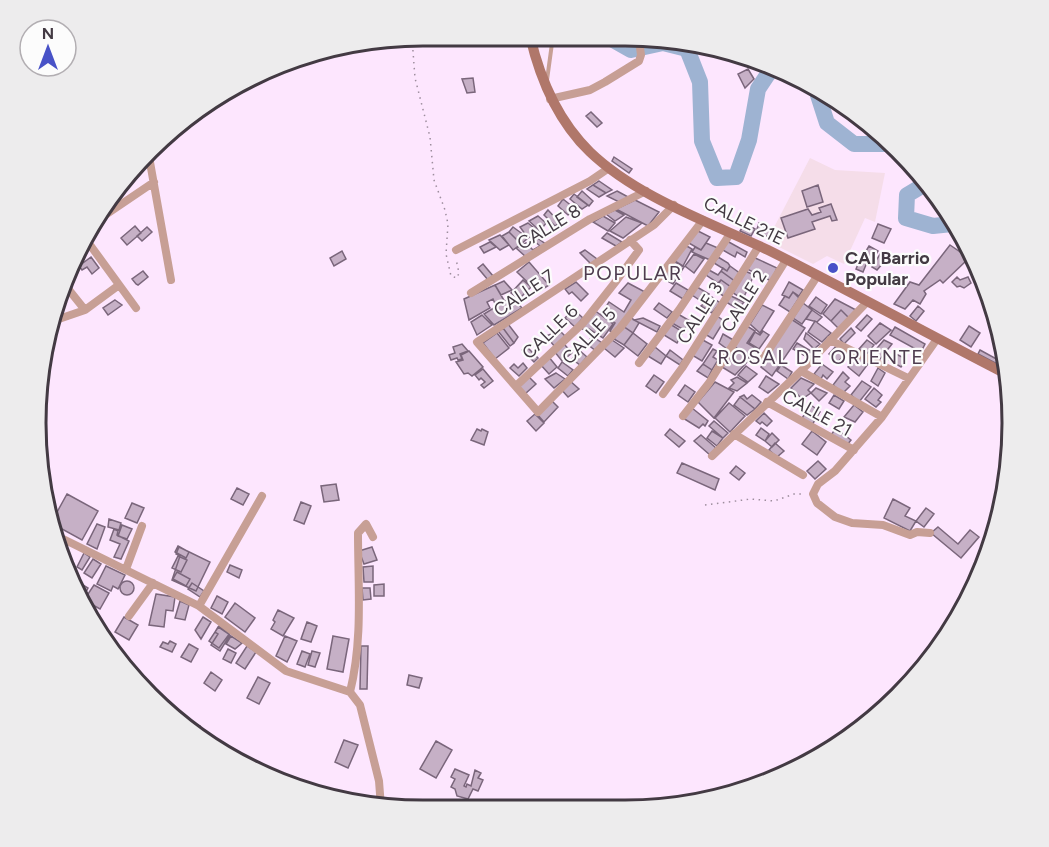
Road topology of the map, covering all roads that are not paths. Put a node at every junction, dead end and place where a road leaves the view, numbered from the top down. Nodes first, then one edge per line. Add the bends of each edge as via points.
1 (533, 46) edge
2 (552, 46) edge
3 (641, 47) edge
4 (546, 87) junction
5 (550, 99) junction
6 (150, 164) edge
7 (609, 168) junction
8 (154, 182) junction
9 (646, 191) junction
10 (674, 205) junction
11 (113, 210) edge
12 (703, 220) junction
13 (730, 234) junction
14 (630, 240) junction
15 (91, 246) edge
16 (759, 246) junction
17 (456, 250) road end
18 (786, 260) junction
19 (818, 275) junction
20 (171, 279) dead end
21 (119, 285) junction
22 (71, 292) edge
23 (471, 293) dead end
24 (867, 302) junction
25 (136, 308) dead end
26 (85, 310) junction
27 (62, 318) edge
28 (936, 339) junction
29 (830, 340) junction
30 (764, 357) dead end
31 (639, 363) dead end
32 (998, 370) edge
33 (801, 371) junction
34 (909, 378) junction
35 (516, 386) junction
36 (663, 394) dead end
37 (767, 402) junction
38 (683, 416) dead end
39 (882, 417) junction
40 (734, 434) junction
41 (854, 450) junction
42 (712, 456) dead end
43 (803, 475) dead end
44 (262, 496) dead end
45 (142, 526) dead end
46 (930, 533) dead end
47 (373, 537) dead end
48 (65, 540) edge
49 (126, 569) junction
50 (153, 584) junction
51 (199, 606) junction
52 (129, 616) dead end
53 (350, 692) junction
54 (380, 798) edge

1 - 4 main road, CALLE 21E
2 - 4 lane
3 - 5 street via 639,61 605,82 590,90
4 - 5 main road, CALLE 21E
5 - 7 main road, CALLE 21E via 589,151
6 - 8 street
7 - 9 main road, CALLE 21E
7 - 17 street
8 - 11 street
8 - 20 street
9 - 10 main road, CALLE 21E
9 - 23 street, CALLE 8 via 590,219
10 - 12 main road, CALLE 21E
10 - 14 street, CALLE 7 via 654,225
12 - 13 main road, CALLE 21E
12 - 35 street, CALLE 5 via 620,328 538,412
13 - 16 main road, CALLE 21E
13 - 31 street
14 - 35 street, CALLE 6 via 639,250 617,280 583,322
14 - 35 street, CALLE 7 via 477,342
15 - 21 street
16 - 18 main road, CALLE 21E
16 - 36 street, CALLE 3
18 - 19 main road, CALLE 21E
18 - 38 street, CALLE 2 via 709,383
19 - 24 main road, CALLE 21E
19 - 30 street
21 - 25 street
21 - 26 street
22 - 26 street
24 - 28 main road, CALLE 21E
24 - 29 street
26 - 27 street
28 - 32 main road, CALLE 21E
28 - 34 street
29 - 33 street
29 - 34 street
33 - 37 street
33 - 39 street
34 - 39 street
37 - 40 street
37 - 41 street, CALLE 21
39 - 41 street
40 - 42 street
40 - 43 street
41 - 46 street via 818,483 814,499 852,523 883,525 910,535
44 - 51 street
45 - 49 street
47 - 53 street via 366,524 358,533 359,622
48 - 49 street
49 - 50 street
50 - 51 street
50 - 52 street
51 - 53 street via 286,671
53 - 54 street via 360,705

